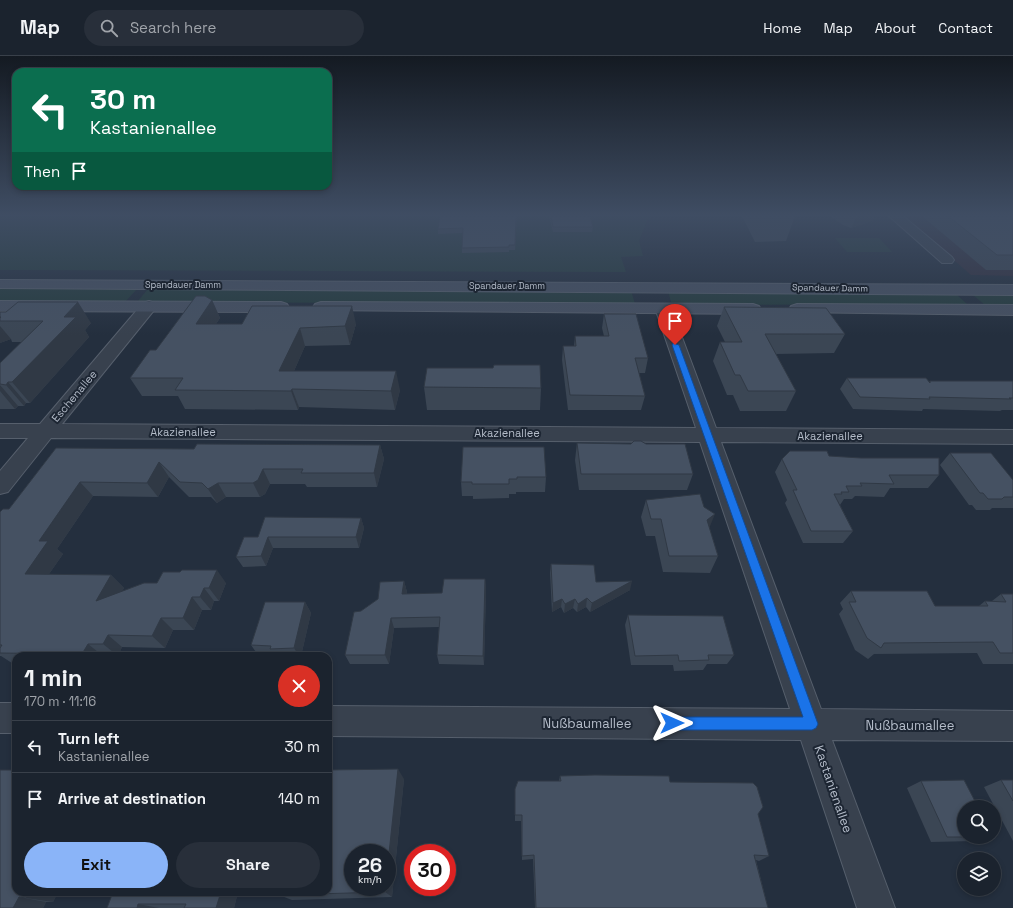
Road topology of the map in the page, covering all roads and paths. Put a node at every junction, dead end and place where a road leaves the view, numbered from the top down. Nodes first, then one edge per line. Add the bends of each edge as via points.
1 (942, 256) edge
2 (947, 260) dead end
3 (0, 284) edge
4 (1013, 290) edge
5 (0, 306) edge
6 (149, 306) junction
7 (663, 308) junction
8 (766, 309) edge
9 (782, 309) edge
10 (1013, 310) edge
11 (0, 431) edge
12 (45, 431) junction
13 (708, 435) junction
14 (1013, 437) edge
15 (0, 486) edge
16 (0, 718) edge
17 (12, 718) edge
18 (332, 721) edge
19 (812, 724) junction
20 (1013, 726) edge
21 (876, 908) edge

1 - 2 street
3 - 4 main road, Spandauer Damm
5 - 6 main road, Spandauer Damm
6 - 7 main road, Spandauer Damm
6 - 12 street, Eschenallee
7 - 8 main road, Spandauer Damm
7 - 13 street, Kastanienallee
9 - 10 main road, Spandauer Damm
11 - 12 street, Akazienallee
12 - 13 street, Akazienallee
12 - 15 street, Eschenallee
13 - 14 street, Akazienallee
13 - 19 street, Kastanienallee
16 - 17 street
18 - 19 street, Nußbaumallee
19 - 20 street, Nußbaumallee
19 - 21 street, Kastanienallee

